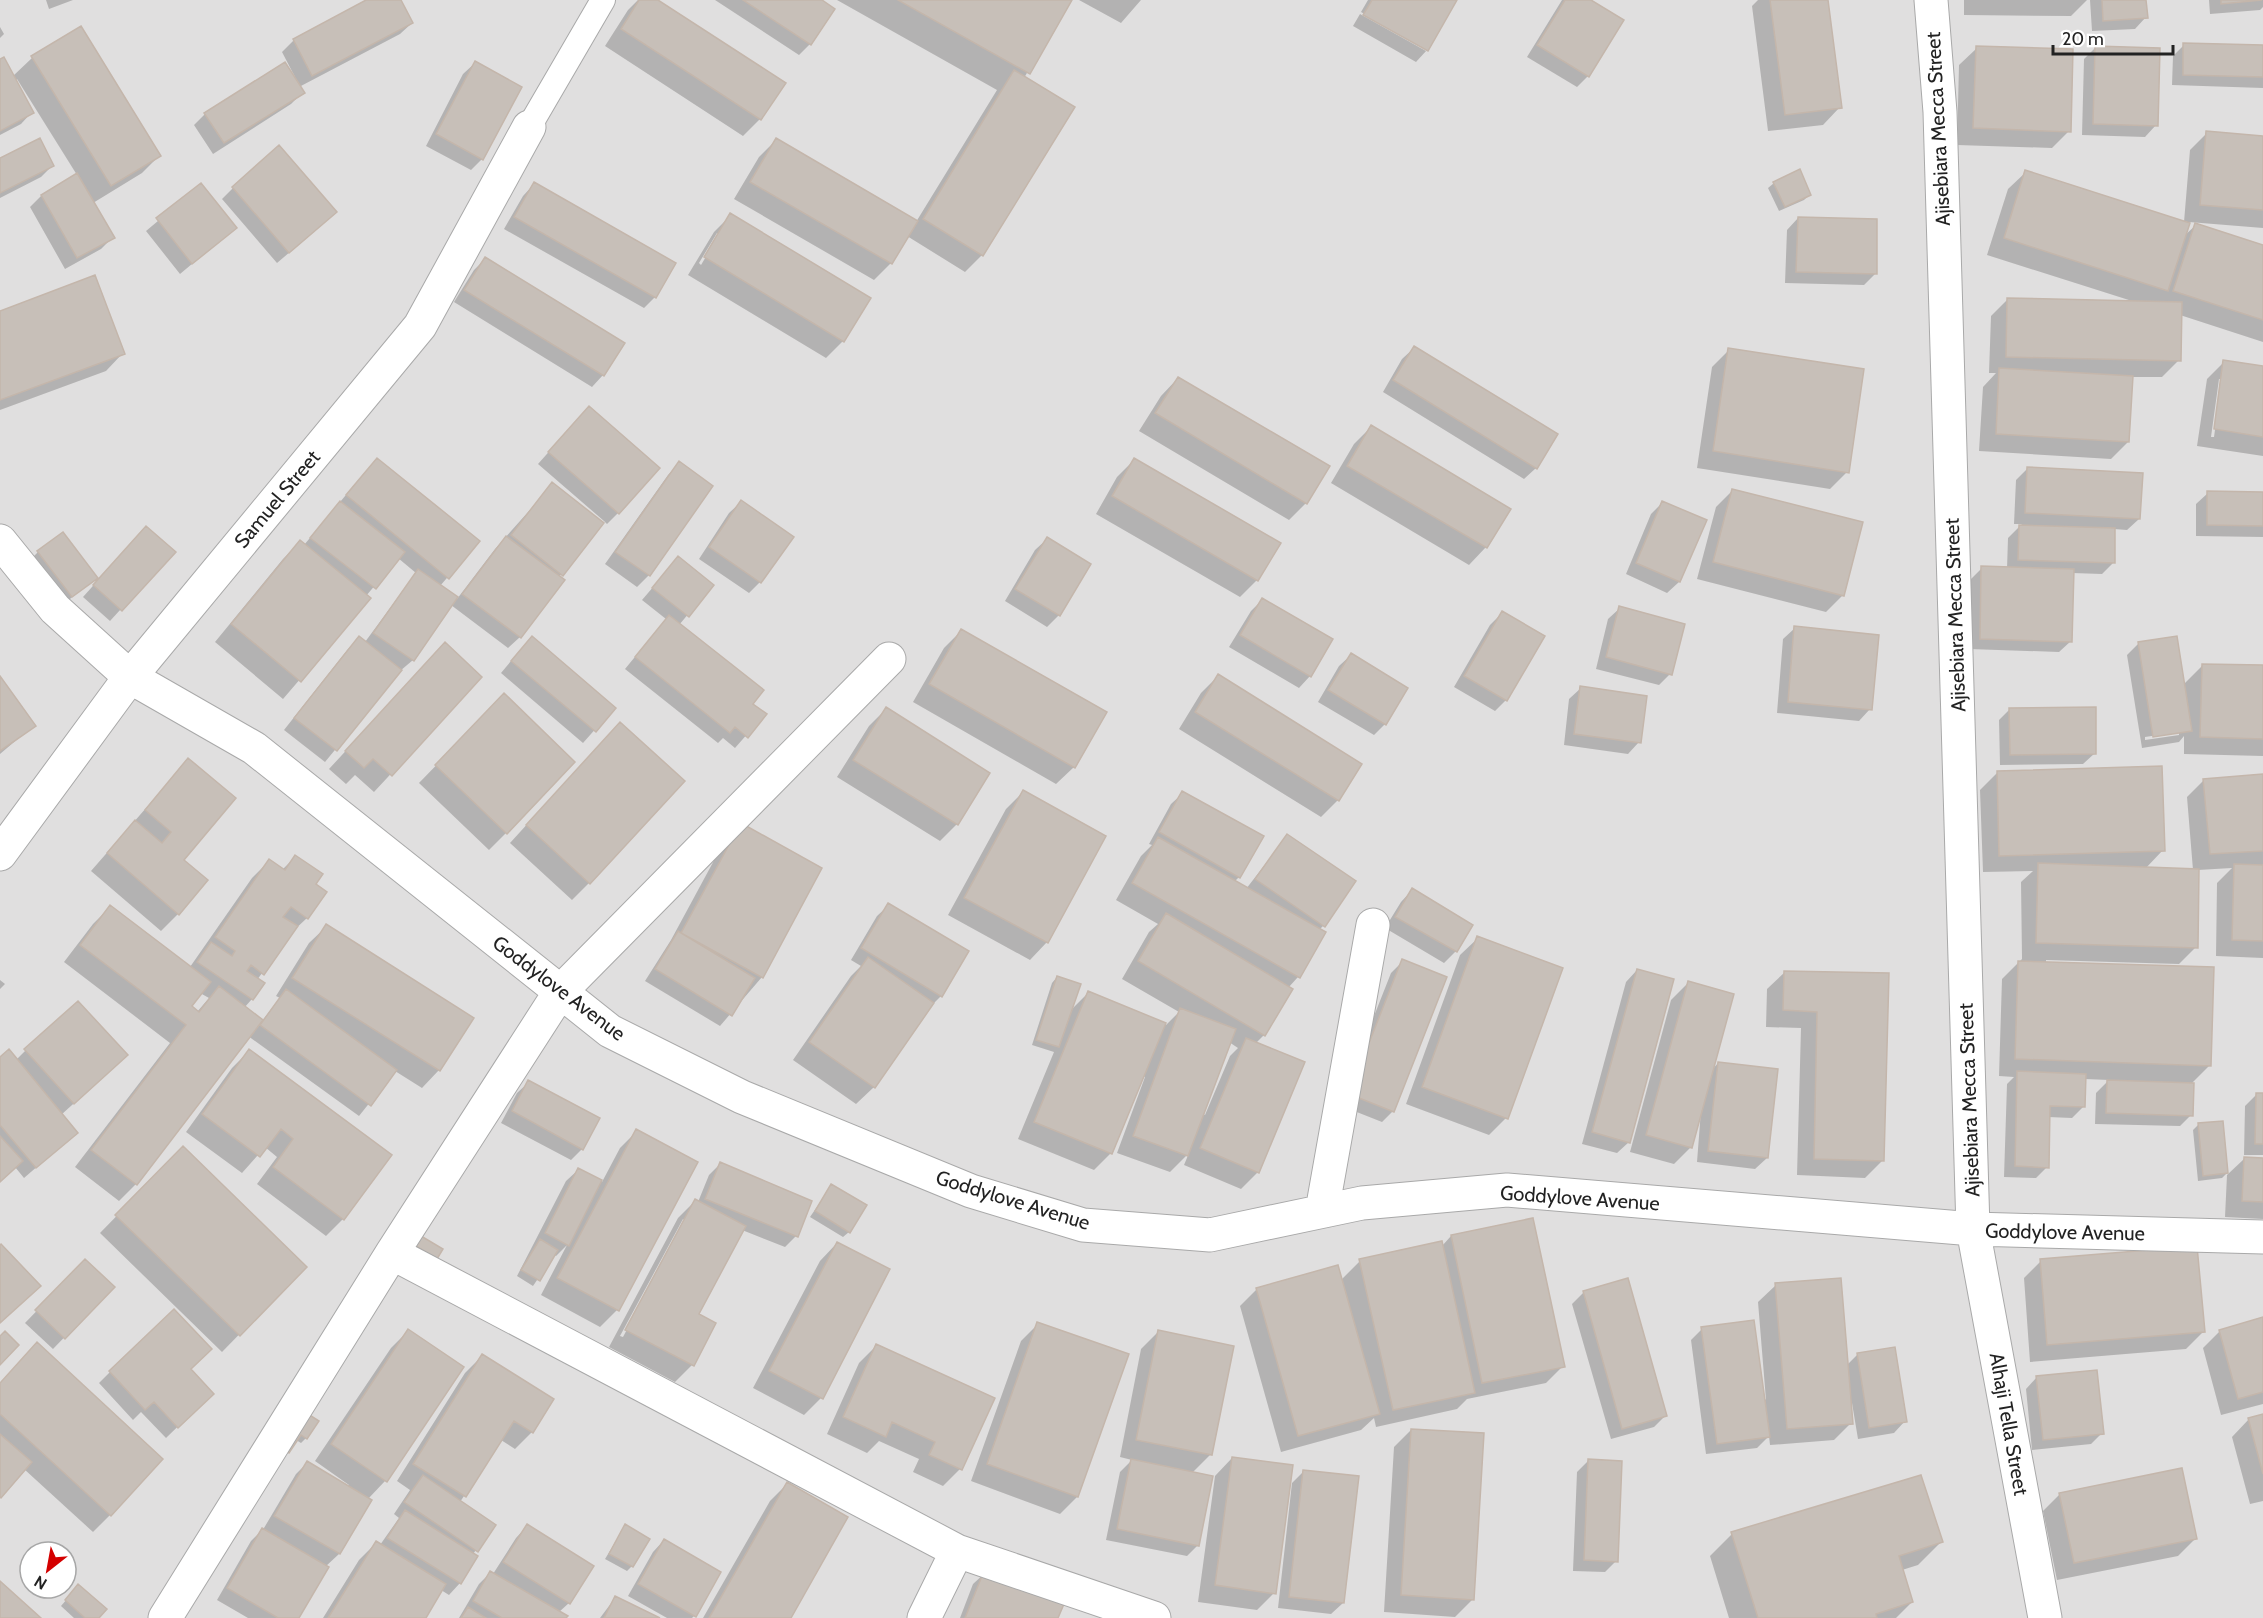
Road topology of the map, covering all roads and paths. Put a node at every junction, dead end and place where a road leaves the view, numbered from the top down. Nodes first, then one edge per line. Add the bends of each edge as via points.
1 (603, 0) edge
2 (1931, 0) edge
3 (529, 127) joint
4 (0, 541) edge
5 (889, 659) dead end
6 (130, 677) junction
7 (0, 854) edge
8 (1373, 925) dead end
9 (560, 992) junction
10 (1322, 1211) junction
11 (1973, 1230) junction
12 (2263, 1237) edge
13 (392, 1253) junction
14 (957, 1551) junction
15 (165, 1618) edge
16 (924, 1618) edge
17 (1154, 1618) edge
18 (2045, 1618) edge

1 - 3 lane
2 - 11 street, Ajisebiara Mecca Street via 1940,123
3 - 6 street, Samuel Street via 420,326
4 - 6 street, Goddylove Avenue via 55,609
5 - 9 street
6 - 7 street, Samuel Street
6 - 9 street, Goddylove Avenue via 254,748
8 - 10 street
9 - 10 street, Goddylove Avenue via 610,1031 742,1097 971,1191 1083,1225 1210,1235
9 - 13 street
10 - 11 street, Goddylove Avenue via 1362,1203 1507,1190
11 - 12 street, Goddylove Avenue
11 - 18 street, Alhaji Tella Street
13 - 14 street
13 - 15 street
14 - 16 street
14 - 17 street

